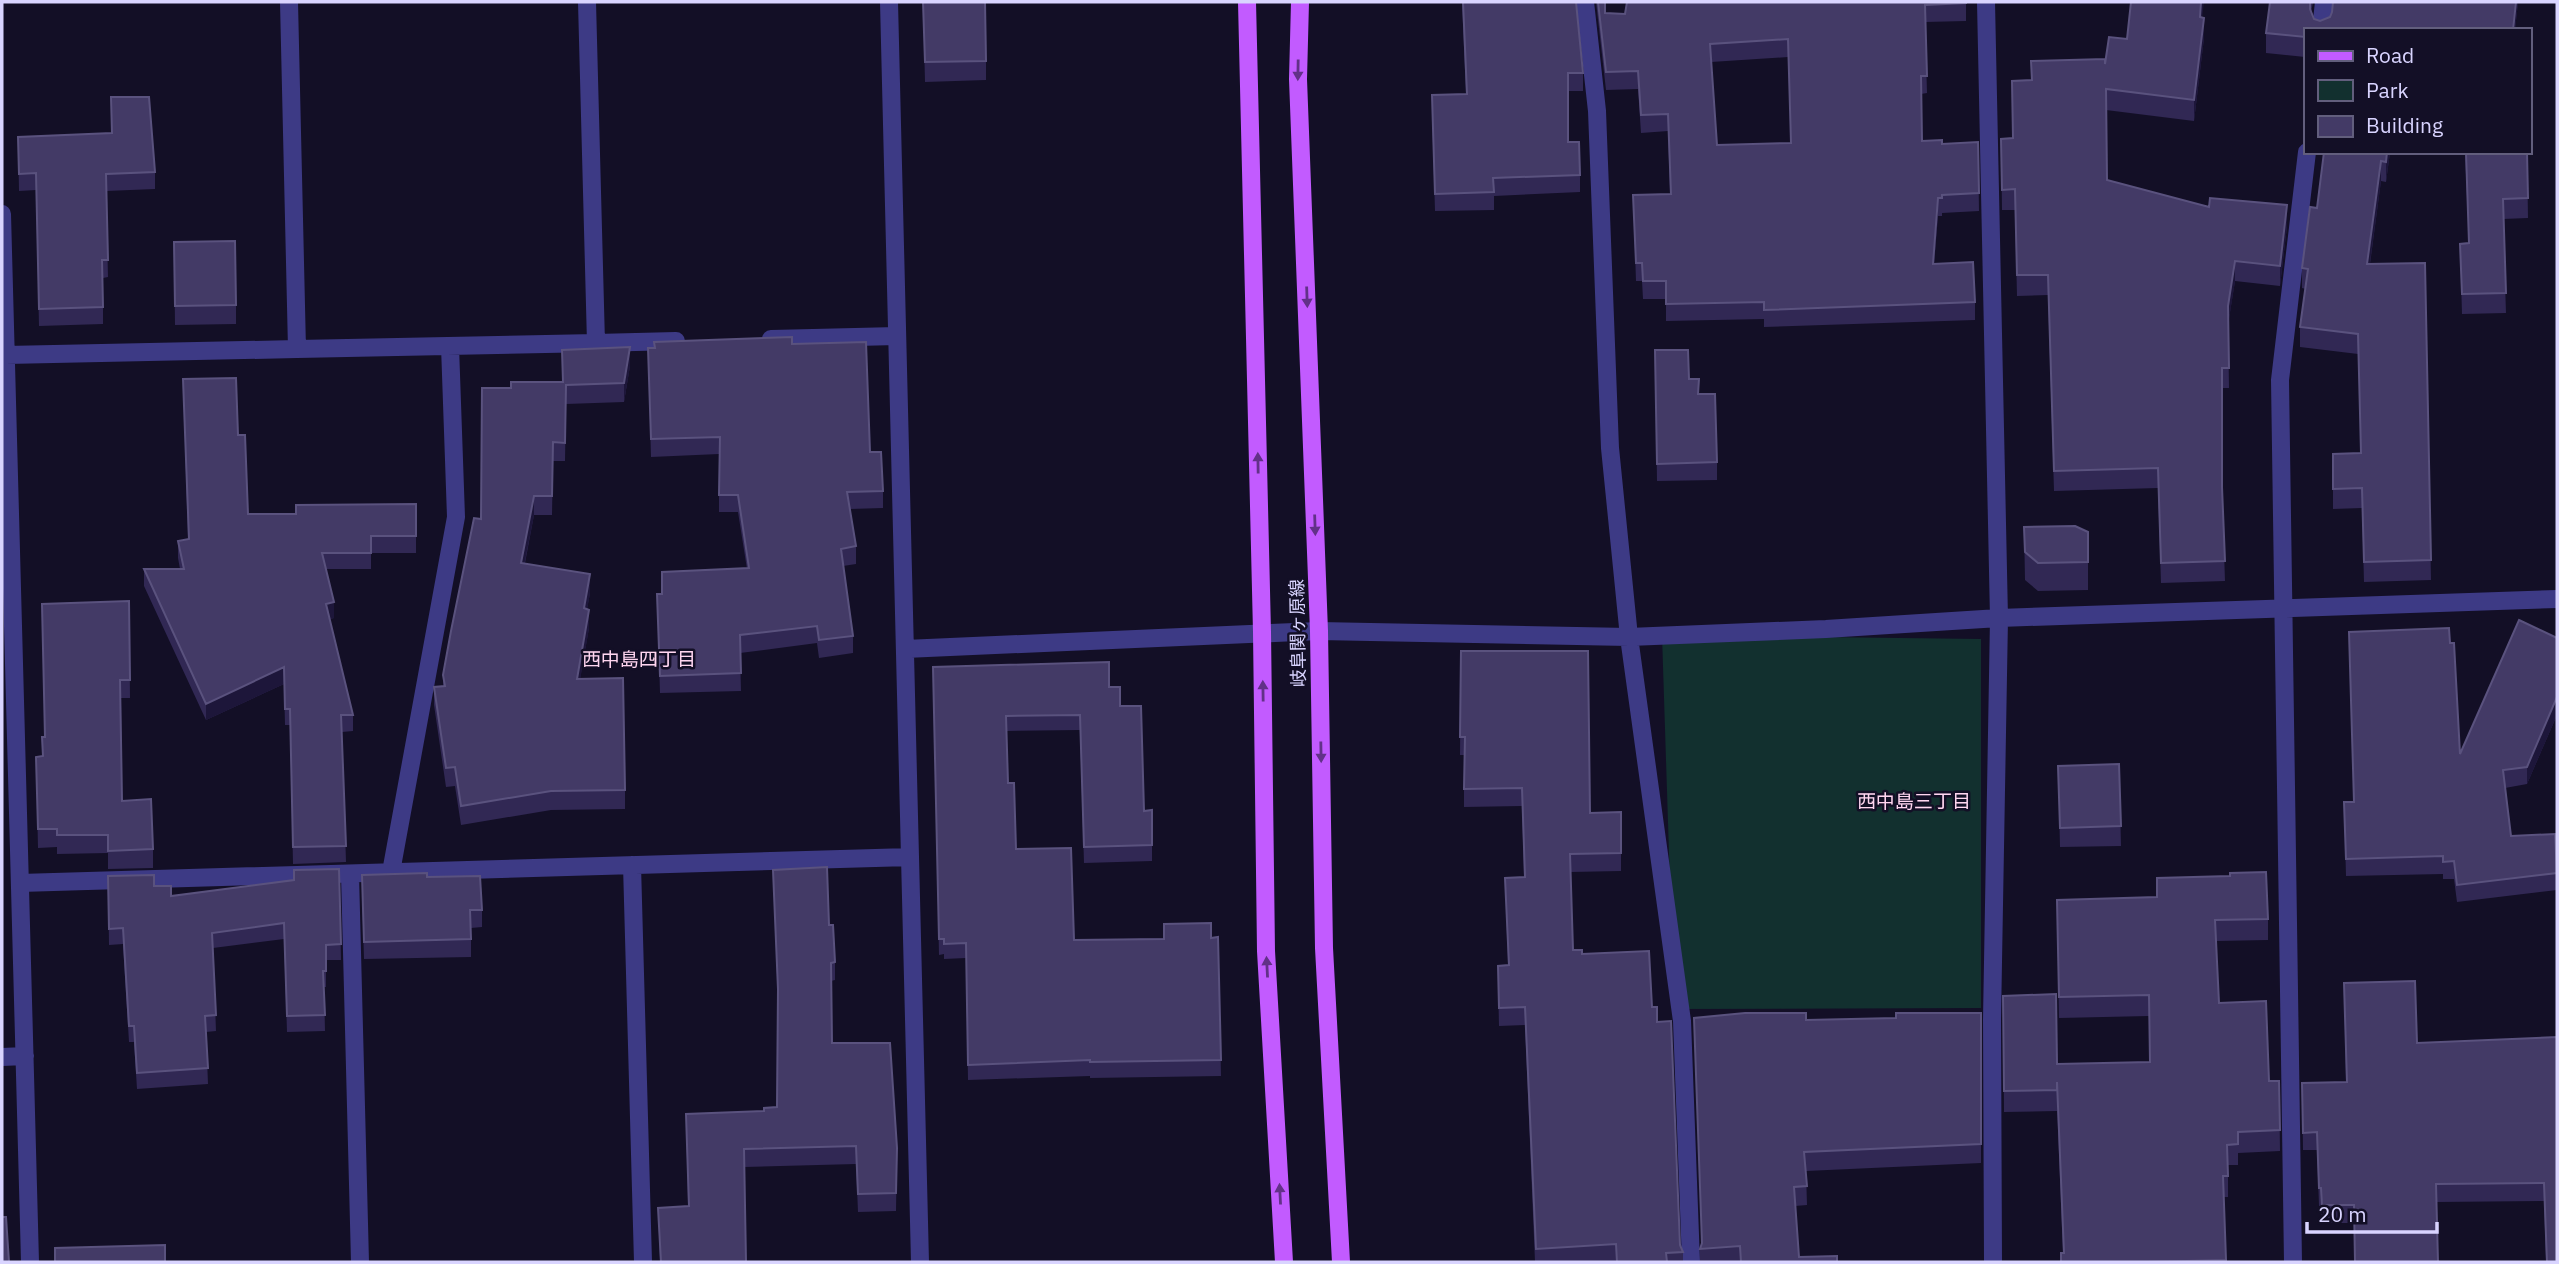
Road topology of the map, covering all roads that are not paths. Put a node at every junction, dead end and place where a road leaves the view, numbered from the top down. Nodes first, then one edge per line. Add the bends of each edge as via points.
1 (289, 2) edge
2 (587, 2) edge
3 (889, 2) edge
4 (1247, 2) edge
5 (1300, 2) edge
6 (1585, 2) edge
7 (1986, 2) edge
8 (2324, 2) edge
9 (2321, 28) edge
10 (2307, 154) edge
11 (2, 214) edge
12 (897, 336) junction
13 (760, 339) edge
14 (692, 341) edge
15 (596, 343) junction
16 (450, 346) junction
17 (297, 349) junction
18 (6, 355) junction
19 (2557, 599) edge
20 (2282, 608) junction
21 (7, 615) edge
22 (1999, 618) junction
23 (1320, 631) junction
24 (1262, 632) junction
25 (1629, 638) junction
26 (905, 649) junction
27 (910, 857) junction
28 (632, 865) junction
29 (391, 872) junction
30 (349, 874) junction
31 (20, 883) junction
32 (25, 1056) junction
33 (2, 1057) edge
34 (30, 1262) edge
35 (360, 1262) edge
36 (643, 1262) edge
37 (920, 1262) edge
38 (1284, 1262) edge
39 (1341, 1262) edge
40 (1691, 1262) edge
41 (1993, 1262) edge
42 (2293, 1262) edge

1 - 17 street
2 - 15 street
3 - 12 street
24 -> 4 main road, 岐阜関ヶ原線
5 -> 23 main road, 岐阜関ヶ原線 via 1298,79
6 - 25 street via 1597,111 1610,448
7 - 22 street
8 - 9 street
10 - 20 street via 2280,380
11 - 18 street
12 - 13 street
12 - 26 street
14 - 15 street
15 - 16 street
16 - 17 street
16 - 29 street via 456,517
17 - 18 street
18 - 21 street
19 - 20 street
20 - 22 street
20 - 42 street
21 - 31 street
22 - 25 street
22 - 41 street via 1985,1020
23 - 24 street
23 - 25 street
23 -> 39 main road, 岐阜関ヶ原線 via 1324,948
24 - 26 street
38 -> 24 main road, 岐阜関ヶ原線 via 1266,951
25 - 40 street via 1688,1021
26 - 27 street
27 - 28 street
27 - 37 street
28 - 29 street
28 - 36 street
29 - 30 street
30 - 31 street
30 - 35 street
31 - 32 street
32 - 33 street
32 - 34 street

